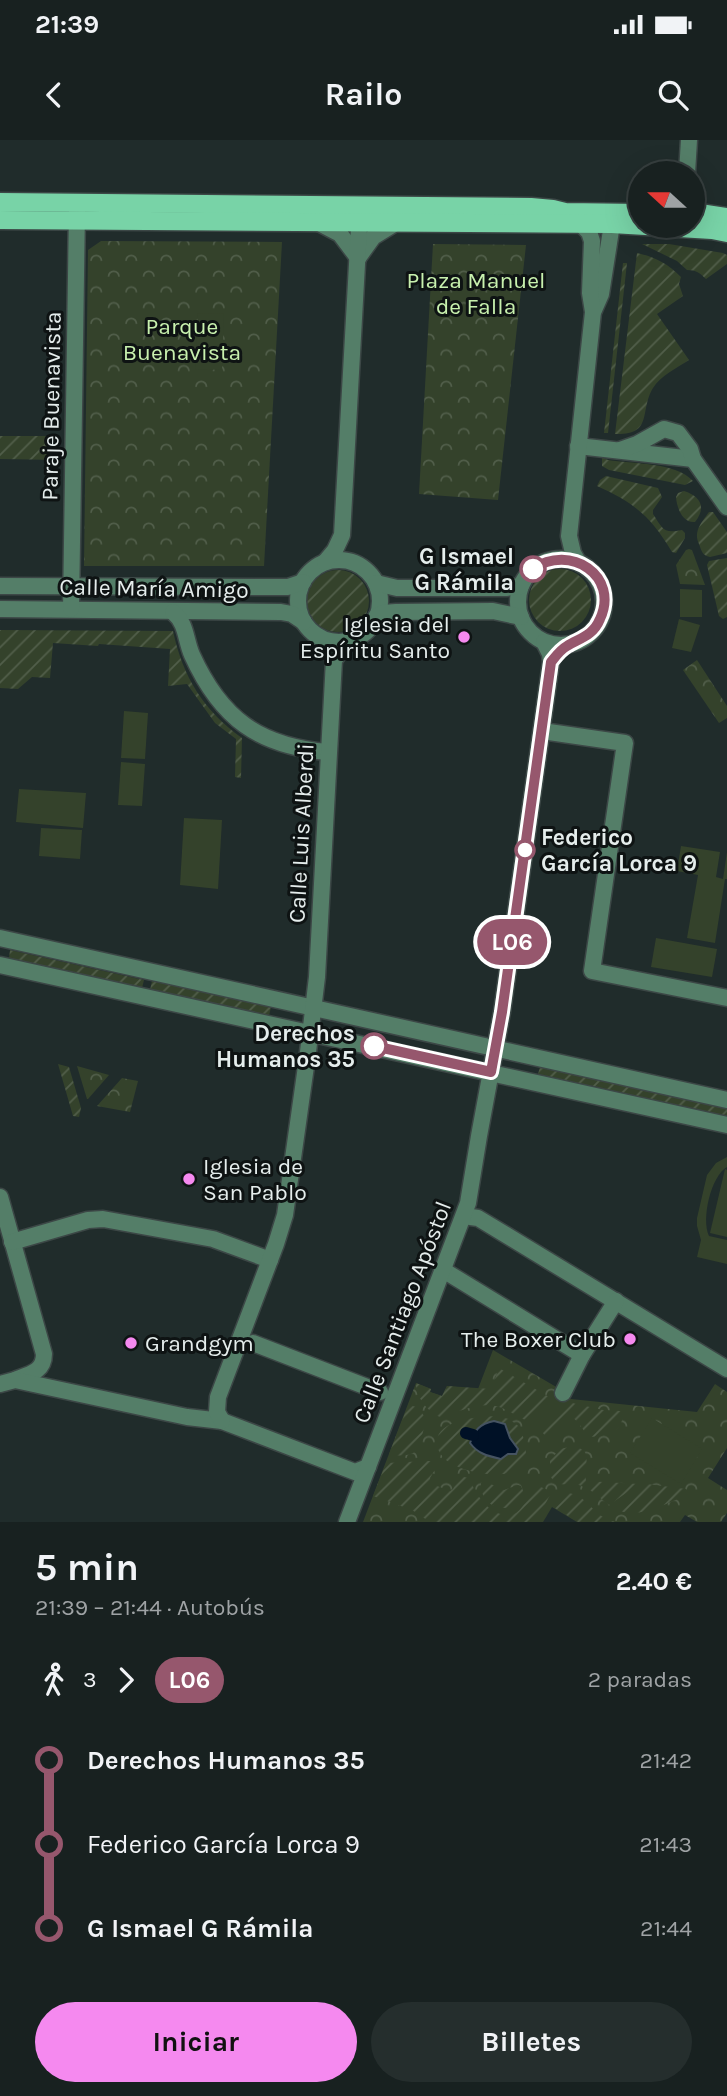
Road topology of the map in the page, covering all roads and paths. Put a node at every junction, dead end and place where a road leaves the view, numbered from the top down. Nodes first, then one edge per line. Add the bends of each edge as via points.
1 (689, 140) edge
2 (688, 161) edge
3 (0, 202) edge
4 (77, 212) junction
5 (628, 213) edge
6 (273, 214) junction
7 (705, 214) edge
8 (360, 215) junction
9 (447, 216) junction
10 (727, 217) edge
11 (0, 220) edge
12 (628, 220) edge
13 (319, 223) junction
14 (394, 224) junction
15 (581, 224) junction
16 (612, 224) junction
17 (719, 231) edge
18 (358, 258) junction
19 (593, 312) junction
20 (678, 433) junction
21 (578, 446) junction
22 (620, 450) junction
23 (657, 456) junction
24 (693, 459) junction
25 (727, 507) edge
26 (569, 536) junction
27 (341, 540) junction
28 (551, 560) junction
29 (325, 562) junction
30 (578, 562) junction
31 (360, 567) junction
32 (303, 582) junction
33 (376, 583) junction
34 (71, 585) junction
35 (0, 586) edge
36 (521, 586) junction
37 (0, 609) edge
38 (71, 609) junction
39 (173, 611) junction
40 (200, 611) junction
41 (376, 617) junction
42 (521, 617) junction
43 (304, 622) junction
44 (186, 630) junction
45 (322, 638) junction
46 (348, 641) junction
47 (544, 642) junction
48 (569, 645) junction
49 (334, 660) junction
50 (551, 662) junction
51 (542, 731) junction
52 (328, 752) junction
53 (0, 938) edge
54 (0, 965) edge
55 (727, 998) edge
56 (313, 1009) junction
57 (311, 1033) junction
58 (430, 1034) junction
59 (374, 1046) junction
60 (495, 1048) junction
61 (491, 1072) junction
62 (727, 1100) edge
63 (727, 1125) edge
64 (0, 1197) edge
65 (464, 1216) junction
66 (12, 1242) junction
67 (270, 1260) junction
68 (443, 1270) junction
69 (616, 1301) junction
70 (253, 1343) dead end
71 (582, 1355) junction
72 (727, 1369) edge
73 (7, 1382) edge
74 (380, 1392) dead end
75 (564, 1393) dead end
76 (222, 1421) junction
77 (368, 1468) junction
78 (346, 1522) edge

1 - 2 street
3 - 4 main road
4 - 6 main road
4 - 11 main road
4 - 34 street, Paraje Buenavista
5 - 9 main road via 531,208
6 - 8 main road
6 - 13 main road
7 - 10 main road
8 - 9 main road
8 - 13 main road
8 - 14 main road
8 - 18 street
9 - 14 main road
9 - 15 main road
12 - 16 street
13 - 18 street via 340,234
14 - 18 street via 373,237
15 - 16 main road
15 - 19 street via 592,241
16 - 17 main road
16 - 19 street via 601,294
18 - 27 street
19 - 21 street
20 - 22 street via 664,429
20 - 23 street via 677,444
20 - 24 street
21 - 22 street
21 - 26 street
22 - 23 street
23 - 24 street
24 - 25 street
26 - 28 street
26 - 30 street
27 - 29 street
27 - 31 street
28 - 30 street
28 - 36 street via 533,569
29 - 31 street via 343,560
29 - 32 street
30 - 48 street via 600,582 604,608 593,630
31 - 33 street
32 - 34 street, Calle María Amigo via 288,587
32 - 43 street via 299,606
33 - 36 street via 397,588
33 - 41 street
34 - 35 street, Calle María Amigo
34 - 38 street, Paraje Buenavista
36 - 42 street
37 - 38 street, Calle María Amigo
38 - 39 street, Calle María Amigo
39 - 40 street, Calle María Amigo
39 - 44 street
40 - 43 street, Calle María Amigo via 287,612
40 - 44 street
41 - 42 street via 396,612 493,611
41 - 46 street
42 - 47 street
43 - 45 street
44 - 52 street via 205,680 234,716 274,741
45 - 46 street
45 - 49 street
46 - 49 street
47 - 48 street
47 - 50 street
48 - 50 street
49 - 52 street, Calle Luis Alberdi
50 - 51 street, Calle Santiago Apóstol
51 - 55 street via 625,743 592,971
51 - 60 street, Calle Santiago Apóstol
52 - 56 street, Calle Luis Alberdi
53 - 56 street
54 - 57 street
56 - 57 street, Calle Luis Alberdi
56 - 58 street
57 - 58 street via 337,1024 402,1037
57 - 59 street
57 - 67 street, Calle Luis Alberdi via 285,1215
58 - 60 street
59 - 60 street via 398,1044 477,1060
59 - 61 street
60 - 61 street, Calle Santiago Apóstol
60 - 62 street
61 - 63 street
61 - 65 street, Calle Santiago Apóstol
64 - 66 street
65 - 68 street, Calle Santiago Apóstol
65 - 69 street via 478,1218
66 - 67 street via 103,1219 213,1240
66 - 73 street via 44,1354 37,1371
67 - 76 street, Calle Luis Alberdi via 217,1402
68 - 71 street
68 - 77 street, Calle Santiago Apóstol
69 - 71 street
69 - 72 street
70 - 74 street
71 - 75 street
73 - 76 street
76 - 77 street via 355,1472
77 - 78 street, Calle Santiago Apóstol

